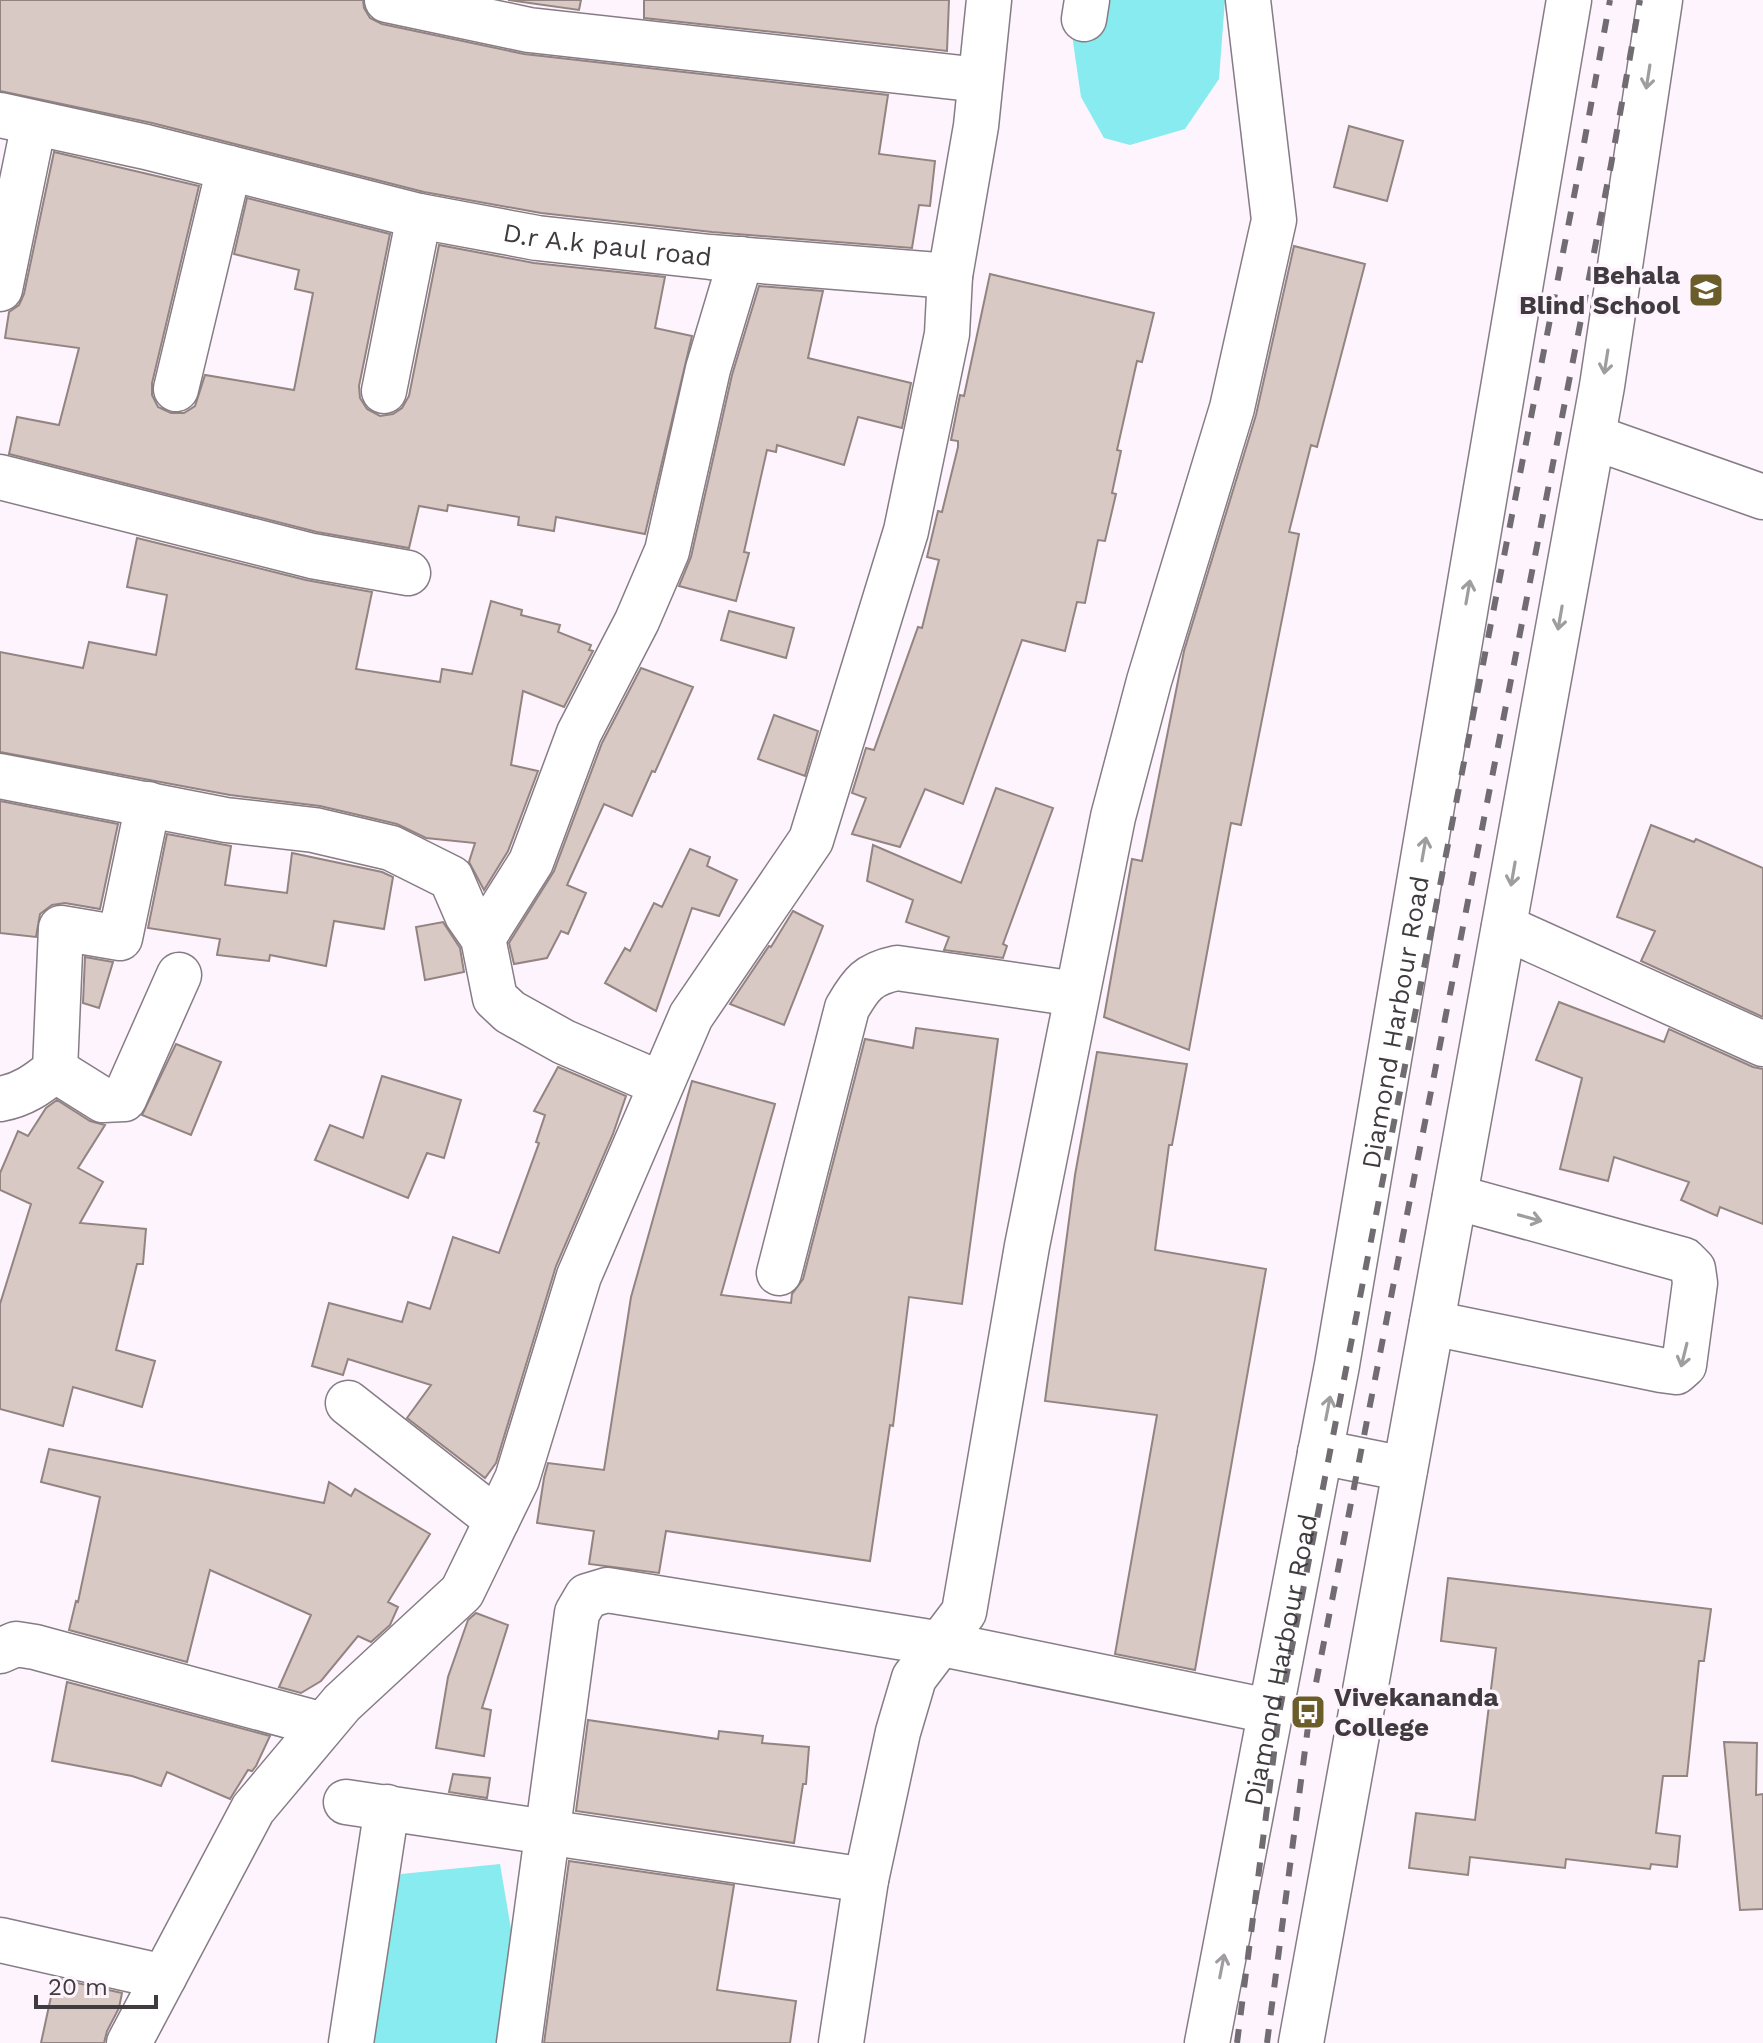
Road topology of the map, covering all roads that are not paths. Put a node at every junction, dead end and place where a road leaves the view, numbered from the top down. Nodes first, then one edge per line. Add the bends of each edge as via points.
1 (387, 0) edge
2 (989, 0) edge
3 (1248, 0) edge
4 (1569, 0) edge
5 (1660, 0) edge
6 (980, 80) junction
7 (17, 119) edge
8 (229, 168) junction
9 (419, 216) junction
10 (741, 259) junction
11 (950, 276) junction
12 (0, 289) edge
13 (176, 389) dead end
14 (384, 391) dead end
15 (1593, 437) junction
16 (0, 477) edge
17 (1763, 497) edge
18 (408, 573) dead end
19 (0, 776) edge
20 (148, 804) junction
21 (1504, 927) junction
22 (483, 938) junction
23 (179, 975) dead end
24 (1076, 994) junction
25 (1763, 1044) edge
26 (55, 1070) junction
27 (661, 1084) junction
28 (0, 1099) edge
29 (1455, 1197) junction
30 (779, 1273) dead end
31 (1432, 1323) junction
32 (348, 1403) dead end
33 (1320, 1452) junction
34 (1405, 1469) junction
35 (497, 1520) junction
36 (942, 1644) junction
37 (0, 1651) edge
38 (1269, 1711) junction
39 (323, 1725) junction
40 (547, 1831) junction
41 (866, 1880) junction
42 (0, 1940) edge
43 (164, 1977) junction
44 (129, 2043) edge
45 (351, 2043) edge
46 (519, 2043) edge
47 (841, 2043) edge
48 (1207, 2043) edge
49 (1301, 2043) edge

1 - 6 main road via 529,30
2 - 6 main road
3 - 24 main road via 1274,220 1232,408 1113,817
33 -> 4 main road, Diamond Harbour Road
5 -> 15 main road
6 - 11 main road
7 - 8 main road, D.r A.k paul road
7 - 12 main road
8 - 9 main road, D.r A.k paul road
8 - 13 main road
9 - 10 main road, D.r A.k paul road via 537,238
9 - 14 main road
10 - 11 main road, D.r A.k paul road
10 - 22 main road via 708,369 667,551 579,733 531,862
11 - 27 main road via 947,334 906,531 811,840 691,1016
15 - 17 main road
15 -> 21 main road
16 - 18 main road via 298,553
19 - 20 main road
20 - 22 main road via 391,848 451,878
20 - 26 main road via 120,938 61,928
21 - 25 main road
21 - 29 main road
22 - 27 main road via 495,998 510,1012
23 - 26 main road via 124,1099 103,1100
24 - 30 main road via 897,968 879,972 861,985 847,1008
24 - 36 main road via 964,1612
26 - 28 main road via 33,1088
27 - 35 main road via 579,1276 517,1479
29 - 31 main road
29 -> 31 main road via 1684,1260 1693,1269 1695,1283 1684,1365 1676,1372 1661,1370
31 - 34 main road
32 - 35 main road
33 - 34 main road
33 - 38 main road, Diamond Harbour Road
34 - 49 main road
35 - 39 main road via 462,1592
36 - 38 main road
36 - 40 main road via 607,1590 587,1596 577,1613
36 - 41 main road via 914,1678
37 - 39 main road via 16,1644 35,1647
48 -> 38 main road, Diamond Harbour Road
39 - 43 main road via 253,1809
40 - 41 main road
40 - 45 main road via 366,1804
40 - 46 main road
41 - 47 main road
42 - 43 main road
43 - 44 main road

